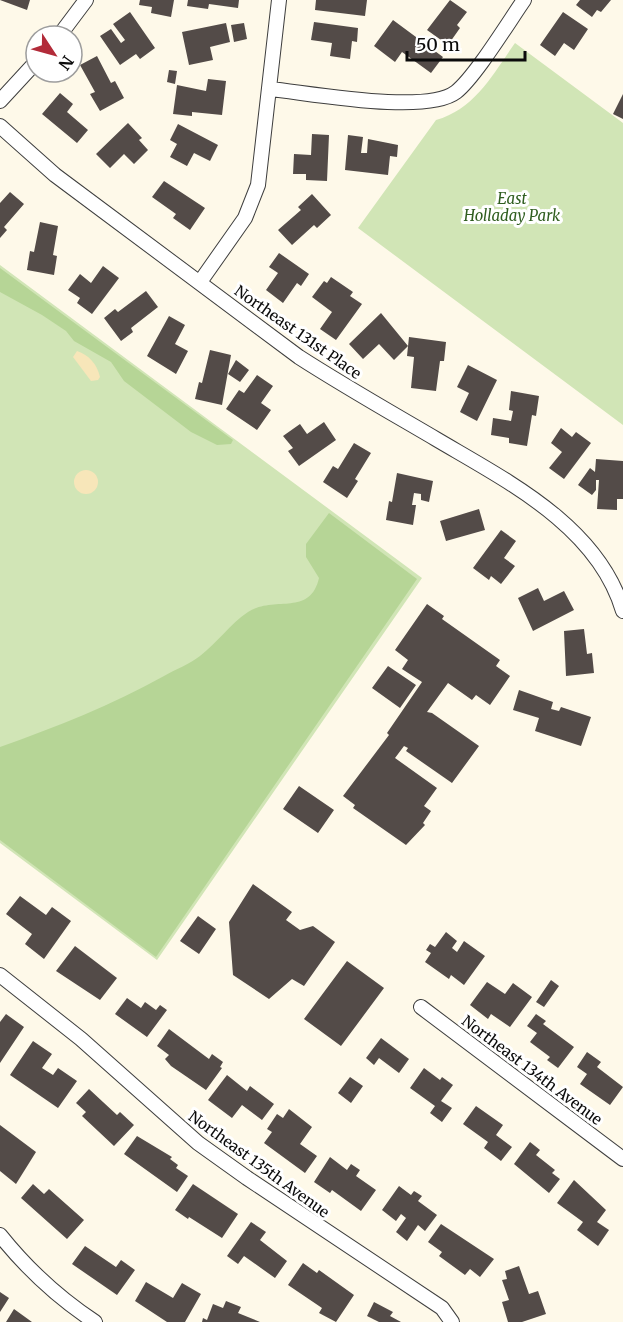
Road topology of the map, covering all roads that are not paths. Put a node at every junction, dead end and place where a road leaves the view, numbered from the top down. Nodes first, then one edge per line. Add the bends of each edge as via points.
1 (86, 0) edge
2 (279, 0) edge
3 (524, 0) edge
4 (68, 24) edge
5 (24, 75) edge
6 (270, 88) junction
7 (0, 101) edge
8 (0, 126) edge
9 (200, 282) junction
10 (623, 611) edge
11 (0, 975) edge
12 (420, 1007) dead end
13 (623, 1159) edge
14 (0, 1235) edge
15 (453, 1321) edge
16 (95, 1322) edge

1 - 4 street
2 - 6 street
3 - 6 street via 457,92 429,103
5 - 7 street
6 - 9 street via 258,185 245,218
8 - 9 street, Northeast 131st Place via 55,175
9 - 10 street, Northeast 131st Place via 339,383 494,473 550,512 605,570
11 - 15 street, Northeast 135th Avenue via 81,1039 198,1143 442,1308
12 - 13 street, Northeast 134th Avenue
14 - 16 street via 49,1289

